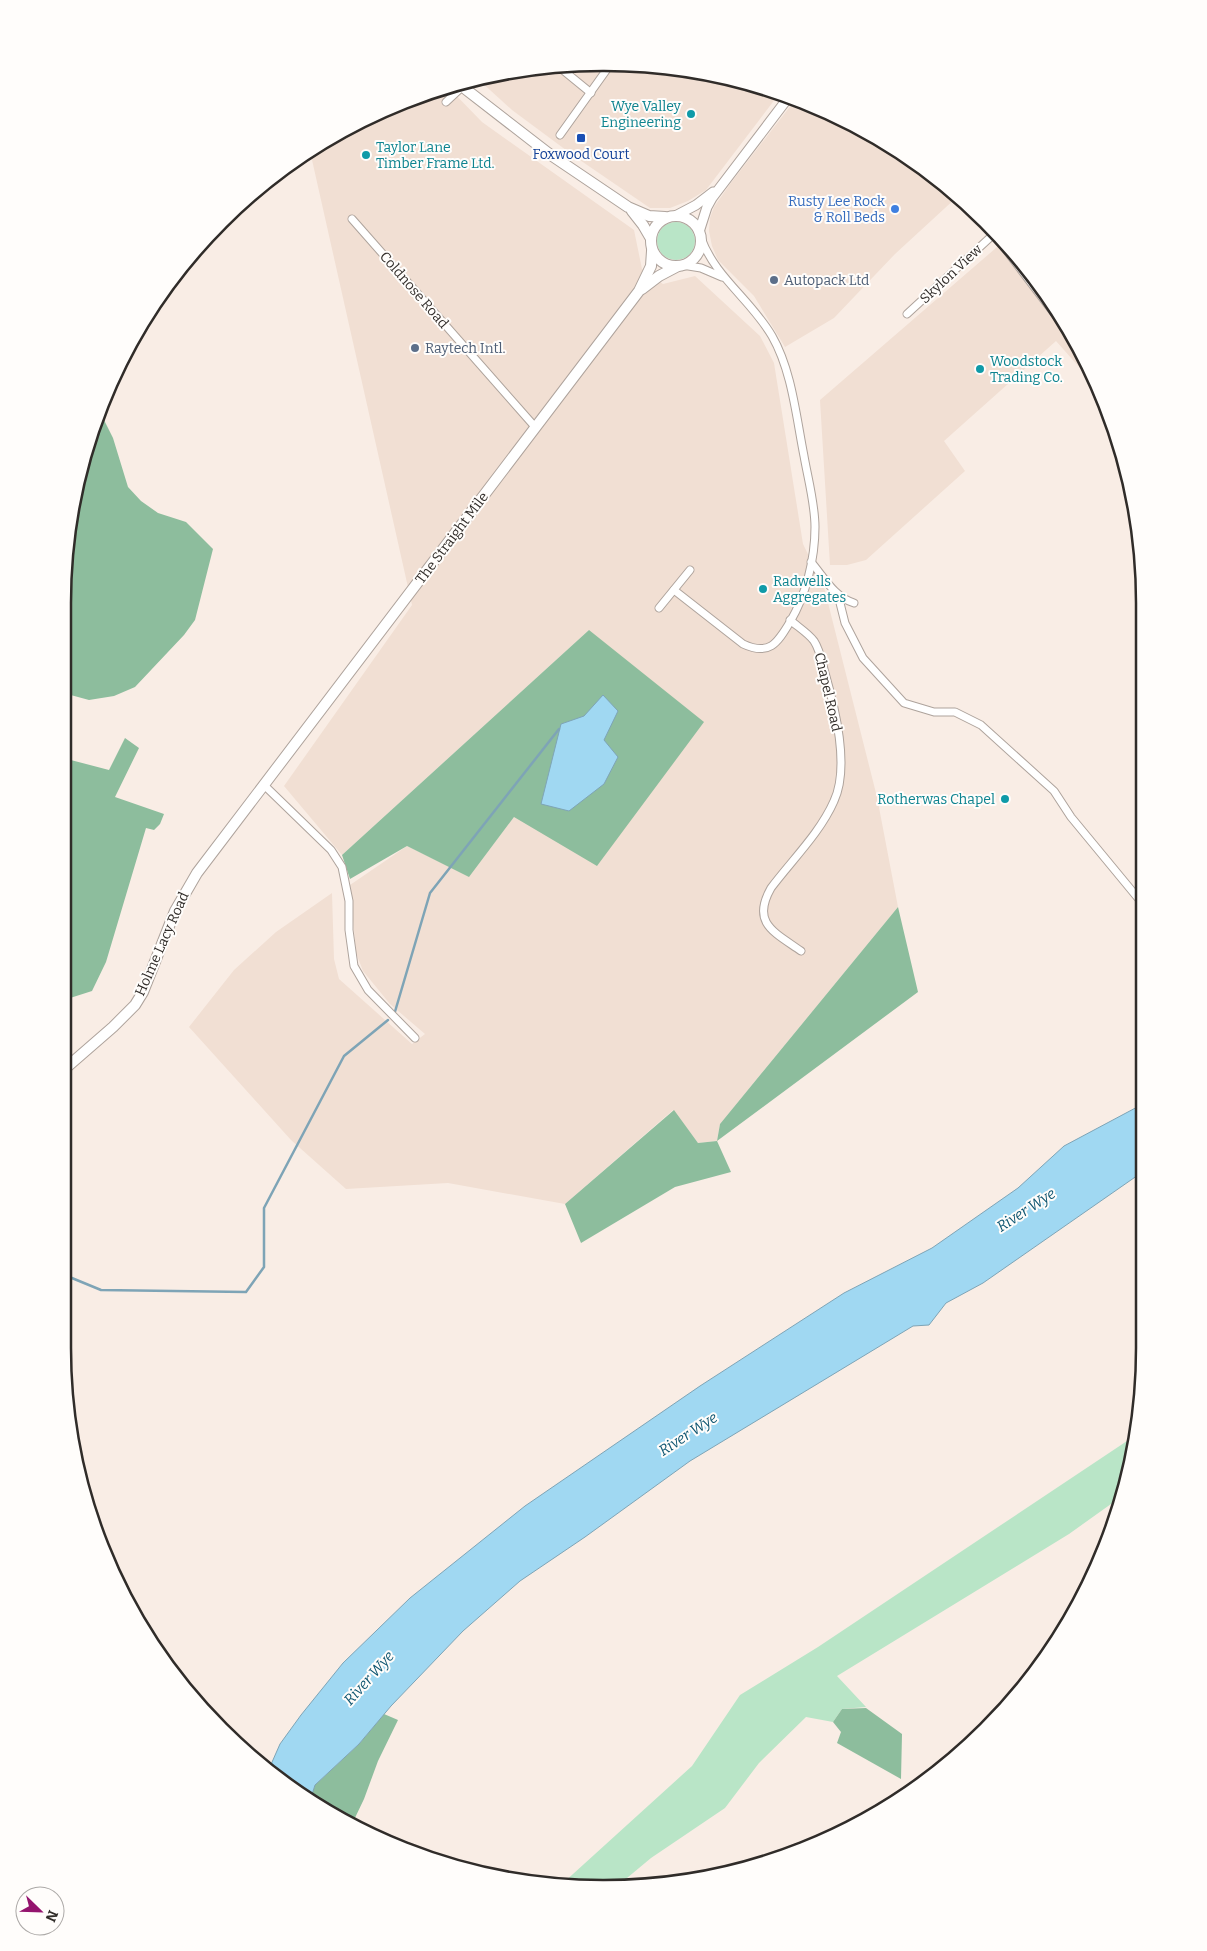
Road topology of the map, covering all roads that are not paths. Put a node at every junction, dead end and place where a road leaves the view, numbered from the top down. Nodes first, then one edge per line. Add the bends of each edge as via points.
1 (606, 71) edge
2 (566, 72) edge
3 (465, 89) edge
4 (455, 92) edge
5 (590, 93) junction
6 (446, 102) dead end
7 (784, 103) edge
8 (560, 136) dead end
9 (719, 187) junction
10 (628, 207) junction
11 (677, 215) junction
12 (665, 217) junction
13 (352, 219) dead end
14 (700, 235) junction
15 (650, 237) junction
16 (990, 238) edge
17 (652, 251) junction
18 (681, 265) junction
19 (726, 280) junction
20 (639, 291) junction
21 (907, 314) dead end
22 (536, 428) junction
23 (811, 562) junction
24 (690, 570) dead end
25 (674, 590) junction
26 (838, 595) junction
27 (854, 603) dead end
28 (659, 608) dead end
29 (790, 620) junction
30 (265, 786) junction
31 (1136, 896) edge
32 (801, 951) dead end
33 (415, 1038) dead end
34 (71, 1065) edge

1 - 5 street
2 - 5 street
3 - 10 main road
4 - 6 street
5 - 8 street
7 - 9 street
9 - 11 street
9 - 14 street via 707,207
10 - 12 main road via 649,216
10 - 15 main road
11 - 12 main road
11 - 14 main road via 695,224
12 - 15 main road
13 - 22 street, Coldnose Road
14 - 18 main road via 696,256
14 - 19 street via 705,249
15 - 17 main road
16 - 21 street, Skylon View
17 - 18 main road via 666,264
17 - 20 main road, The Straight Mile via 651,266
18 - 19 street via 709,271
18 - 20 main road, The Straight Mile
19 - 23 street via 760,316 780,353 791,391 813,502 815,528
20 - 22 main road, The Straight Mile
22 - 30 main road, The Straight Mile
23 - 26 street
23 - 29 street via 799,603
24 - 25 street
25 - 28 street
25 - 29 street via 755,650 771,646
26 - 27 street
26 - 31 street via 845,623 863,658 904,703 934,712 955,712 981,724 1054,791 1071,817
29 - 32 street, Chapel Road via 813,640 818,649 834,711 841,764 835,800 826,816 764,900 763,917 767,925
30 - 33 street via 331,850 342,868 348,892 354,966 368,990
30 - 34 main road, Holme Lacy Road via 189,884 163,939 148,983 134,1005

